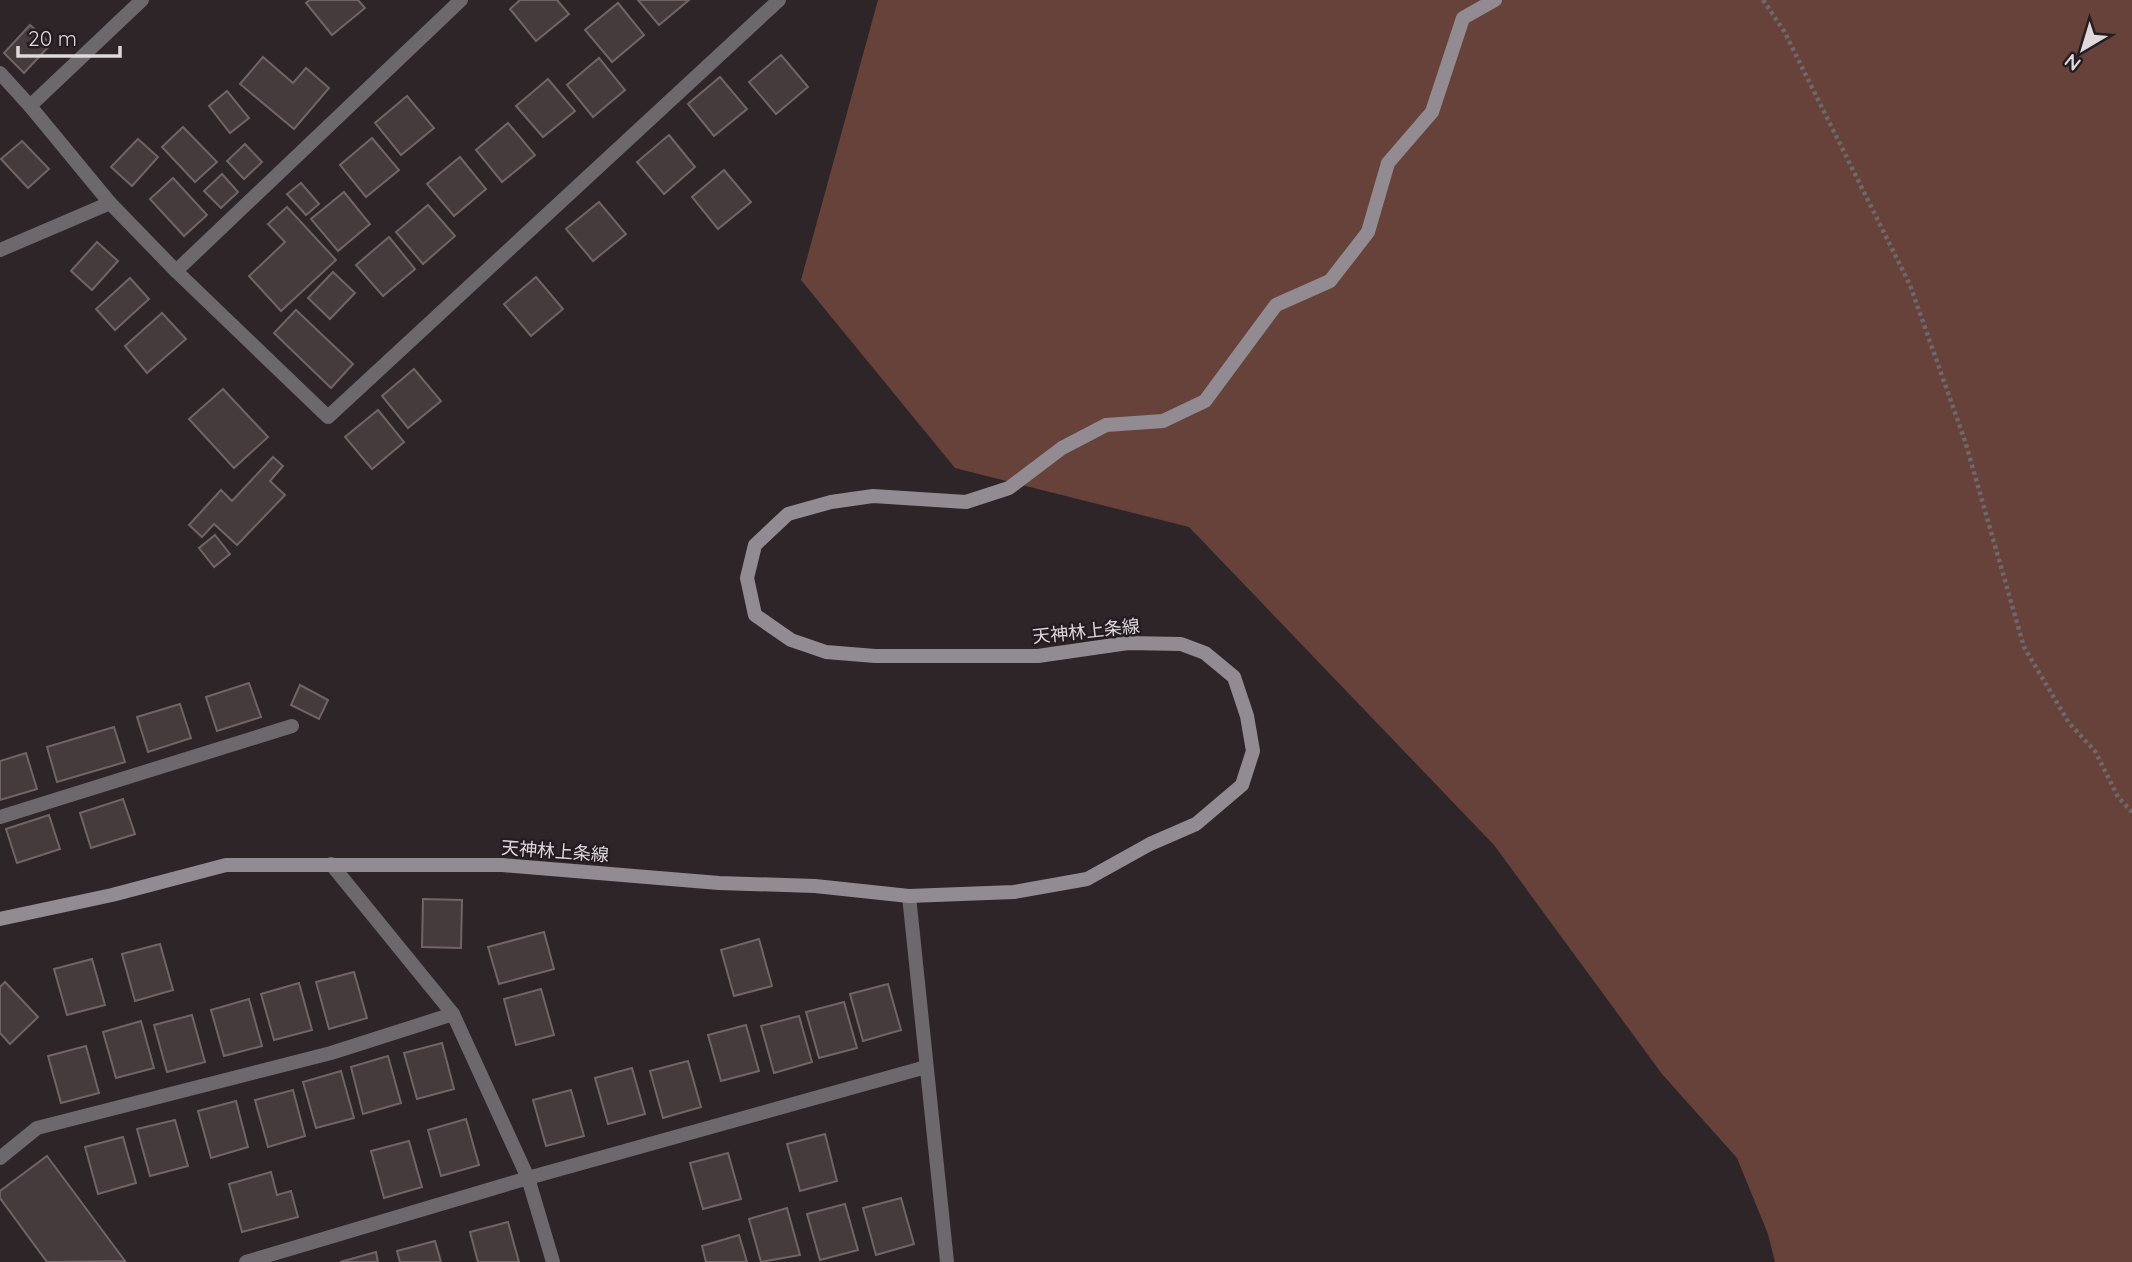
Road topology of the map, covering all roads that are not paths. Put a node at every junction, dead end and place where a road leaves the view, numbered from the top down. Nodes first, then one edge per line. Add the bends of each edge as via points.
1 (142, 0) edge
2 (461, 0) edge
3 (779, 0) edge
4 (1495, 0) edge
5 (0, 73) edge
6 (30, 106) junction
7 (110, 203) junction
8 (0, 250) edge
9 (176, 271) junction
10 (292, 726) dead end
11 (0, 817) edge
12 (331, 864) junction
13 (909, 896) junction
14 (0, 919) edge
15 (453, 1014) junction
16 (926, 1067) junction
17 (0, 1158) edge
18 (528, 1178) junction
19 (246, 1262) edge
20 (553, 1262) edge
21 (947, 1262) edge

1 - 6 street
2 - 9 street
3 - 9 street via 328,417
4 - 13 main road, 天神林上条線 via 1463,18 1432,112 1388,163 1368,232 1330,281 1276,306 1205,401 1163,421 1106,425 1062,448 1009,488 966,502 873,496 831,502 788,514 755,545 747,578 755,615 791,640 826,652 1038,656 1128,643 1181,644 1205,653 1234,677 1253,751 1242,785 1196,824 1087,878 1014,892
5 - 6 street
6 - 7 street
7 - 8 street
7 - 9 street
10 - 11 street
12 - 13 main road, 天神林上条線 via 502,865
12 - 14 main road, 天神林上条線 via 226,865
12 - 15 street
13 - 16 street
15 - 17 street via 331,1053 37,1128
15 - 18 street
16 - 18 street
16 - 21 street
18 - 19 street
18 - 20 street

